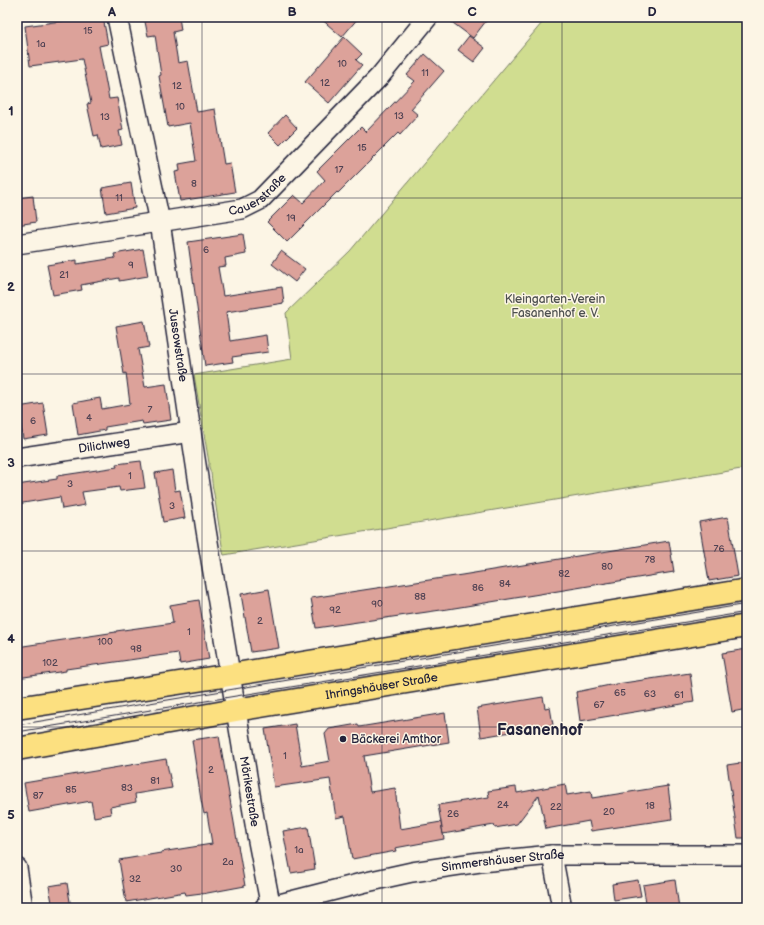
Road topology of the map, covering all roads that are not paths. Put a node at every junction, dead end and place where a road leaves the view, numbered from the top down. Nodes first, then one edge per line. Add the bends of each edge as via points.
1 (116, 17) edge
2 (428, 17) edge
3 (160, 222) junction
4 (17, 244) edge
5 (190, 432) junction
6 (17, 458) edge
7 (747, 590) edge
8 (747, 626) edge
9 (230, 676) junction
10 (17, 708) edge
11 (236, 710) junction
12 (17, 750) edge
13 (552, 855) junction
14 (747, 855) edge
15 (17, 868) edge
16 (269, 907) edge
17 (23, 908) edge
18 (562, 908) edge

1 - 3 street, Jussowstraße
2 - 3 street, Cauerstraße via 380,76 260,200 242,209
3 - 4 street, Cauerstraße
3 - 5 street, Jussowstraße
5 - 6 street, Dilichweg
5 - 9 street, Jussowstraße
7 - 9 main road
8 - 11 main road, Ihringshäuser Straße
9 - 10 main road
9 - 11 street, Mörikestraße
11 - 12 main road, Ihringshäuser Straße
11 - 16 street, Mörikestraße
13 - 14 street, Simmershäuser Straße
13 - 16 street, Simmershäuser Straße via 412,872
13 - 18 street
15 - 17 street

